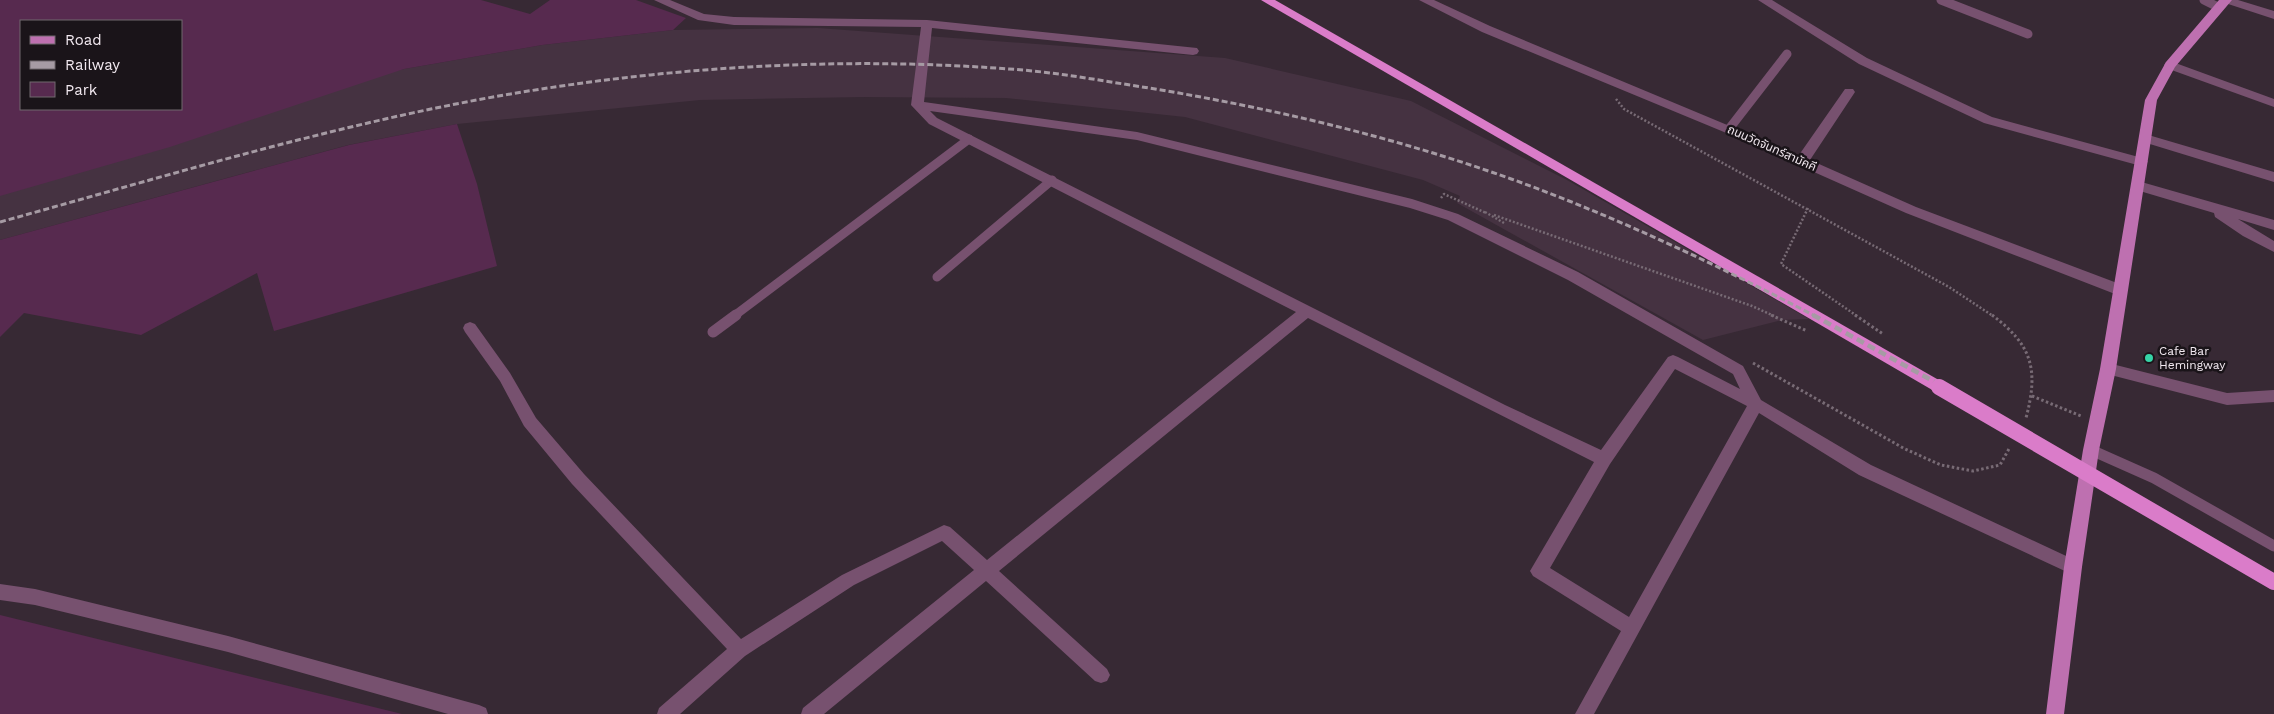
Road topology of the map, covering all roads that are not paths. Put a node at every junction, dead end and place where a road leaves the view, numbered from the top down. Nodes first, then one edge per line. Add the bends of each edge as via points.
1 (660, 0) edge
2 (1267, 0) edge
3 (1287, 0) edge
4 (1426, 0) edge
5 (1764, 0) edge
6 (1942, 0) edge
7 (2219, 2) edge
8 (2274, 15) edge
9 (927, 24) junction
10 (2028, 34) dead end
11 (1193, 51) dead end
12 (1787, 54) dead end
13 (2170, 66) junction
14 (1849, 92) dead end
15 (2274, 103) edge
16 (917, 105) junction
17 (1729, 129) junction
18 (2145, 138) junction
19 (969, 139) junction
20 (1802, 161) junction
21 (2141, 162) junction
22 (2274, 177) edge
23 (1052, 180) junction
24 (2138, 186) junction
25 (2211, 208) junction
26 (2274, 224) edge
27 (2274, 247) edge
28 (937, 277) dead end
29 (2120, 290) junction
30 (1307, 311) junction
31 (470, 328) dead end
32 (712, 332) dead end
33 (2108, 369) junction
34 (1942, 384) junction
35 (2274, 396) edge
36 (1756, 404) junction
37 (2090, 450) junction
38 (1604, 459) junction
39 (2274, 546) edge
40 (2073, 567) junction
41 (985, 572) junction
42 (2274, 572) edge
43 (2274, 582) edge
44 (0, 592) edge
45 (1632, 628) junction
46 (739, 650) junction
47 (1101, 675) dead end
48 (479, 714) edge
49 (666, 714) edge
50 (810, 714) edge
51 (1584, 714) edge
52 (2055, 714) edge

1 - 9 street via 702,17 734,22
2 - 34 highway via 1796,306
3 - 34 highway
4 - 17 street, ถนนวัดจันทร์สามัคคี via 1486,29
5 - 21 street via 1863,61 1988,120
6 - 10 lane
7 - 8 street
7 - 13 main road
9 - 11 street
9 - 16 street
12 - 17 lane
13 - 15 street
13 - 18 main road via 2151,100
14 - 20 street
16 - 19 street via 934,121
16 - 36 street via 1137,136 1453,217 1572,276 1738,370
17 - 20 street, ถนนวัดจันทร์สามัคคี
18 - 21 main road
18 - 22 street
19 - 23 street
19 - 32 lane
20 - 29 street, ถนนวัดจันทร์สามัคคี via 1911,210
21 - 24 main road
23 - 28 lane
23 - 30 street
24 - 25 street
24 - 29 main road
25 - 26 street
25 - 27 street
29 - 33 main road
30 - 38 street
30 - 41 street
31 - 46 street via 505,377 530,422 578,479
33 - 35 street via 2228,399
33 - 37 main road
34 - 42 highway
34 - 43 highway, bridge
36 - 38 street via 1673,361
36 - 40 street via 1866,470
36 - 45 street
37 - 39 lane via 2154,478
37 - 40 main road
38 - 45 street via 1539,571
40 - 52 main road
41 - 46 street via 944,532 848,580
41 - 47 street
41 - 50 street
44 - 48 street via 35,597 228,644
45 - 51 street
46 - 49 street

